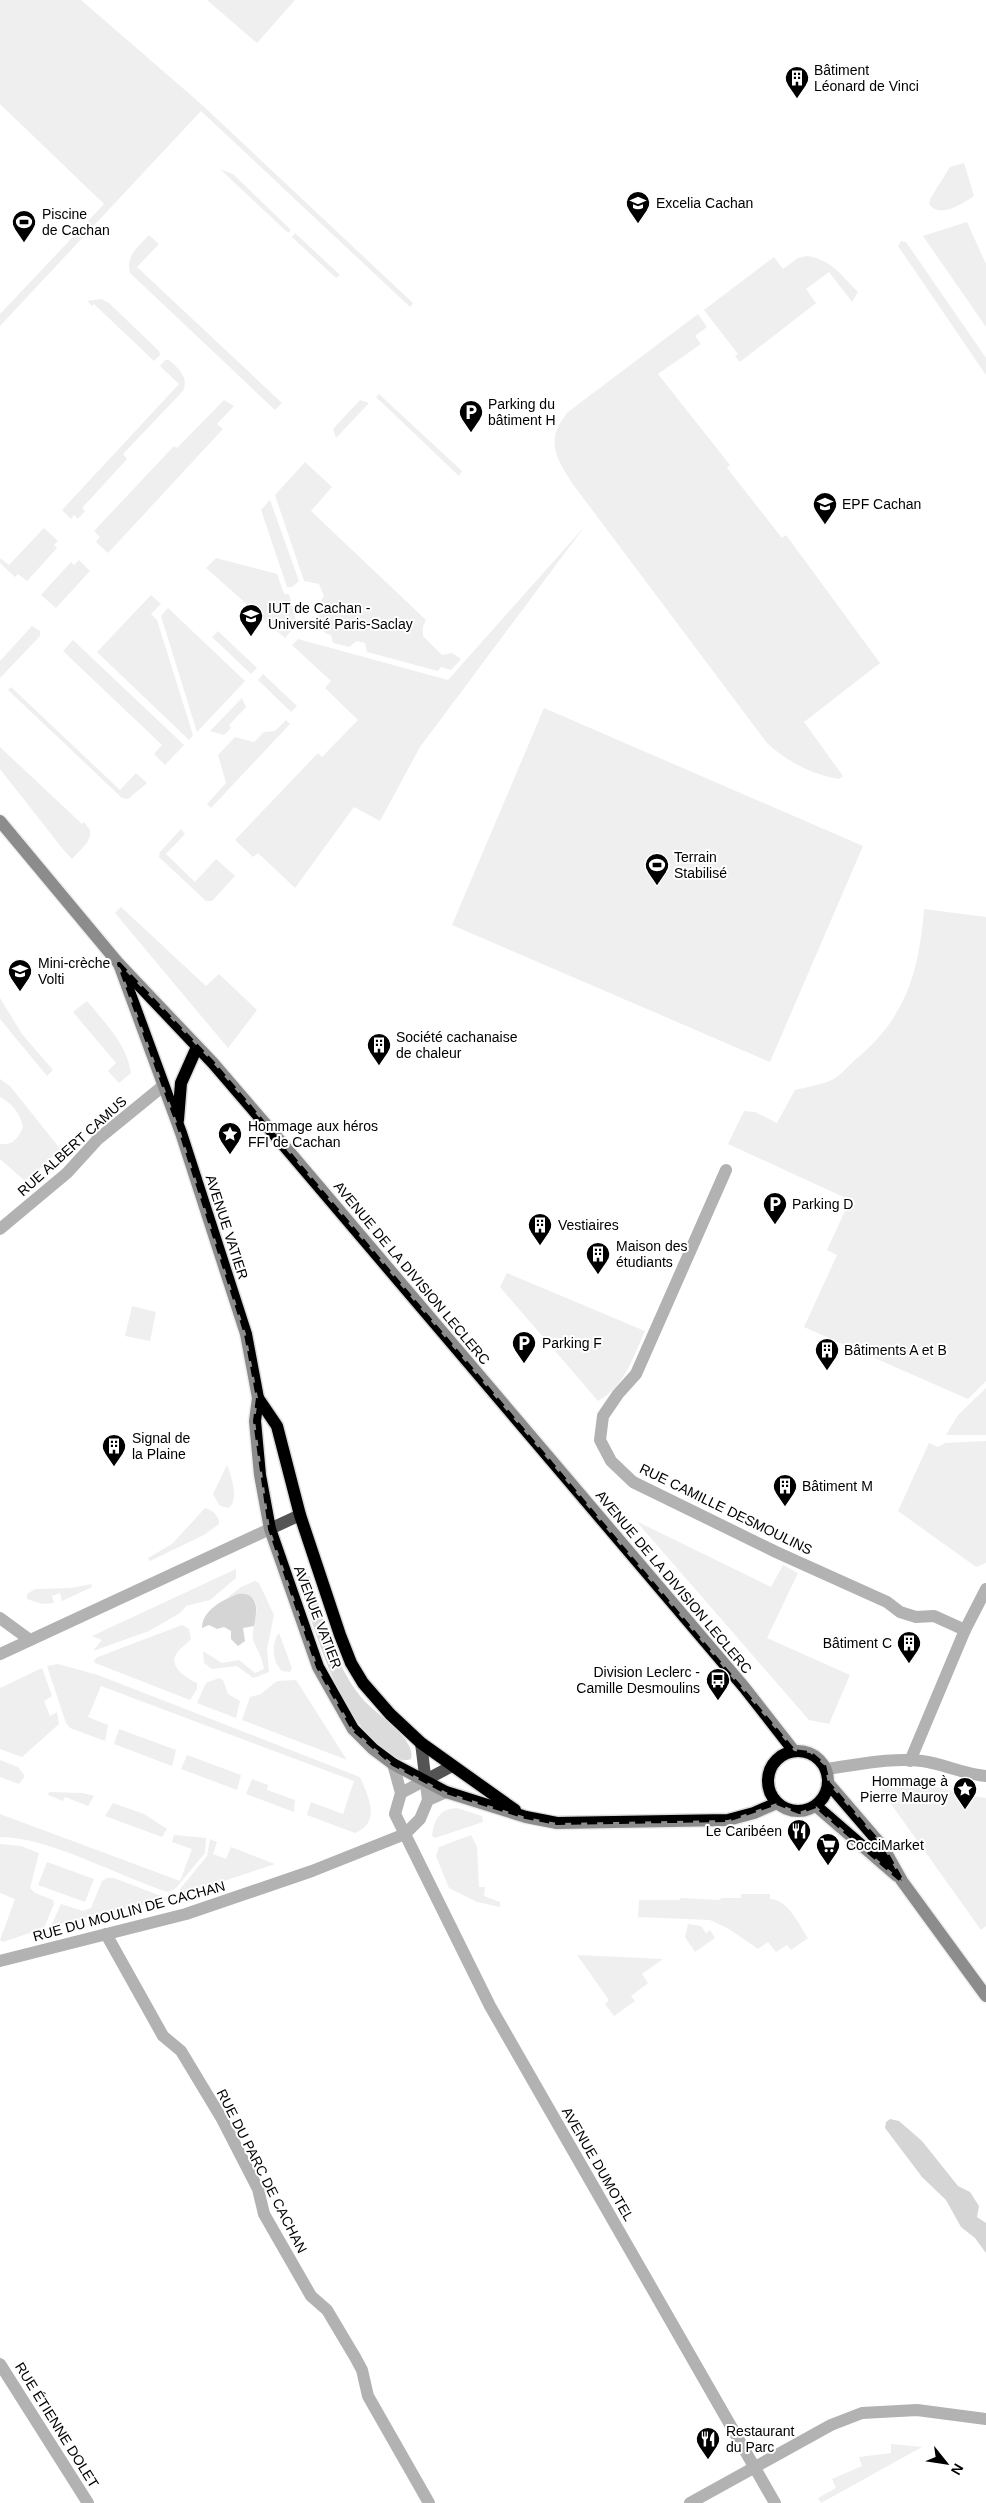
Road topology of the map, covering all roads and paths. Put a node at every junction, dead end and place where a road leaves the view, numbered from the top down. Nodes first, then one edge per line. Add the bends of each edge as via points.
1 (0, 821) edge
2 (119, 964) junction
3 (197, 1047) junction
4 (163, 1086) junction
5 (178, 1125) junction
6 (726, 1170) dead end
7 (0, 1229) edge
8 (258, 1398) junction
9 (300, 1515) junction
10 (270, 1529) junction
11 (986, 1589) edge
12 (0, 1618) edge
13 (965, 1630) junction
14 (30, 1640) junction
15 (0, 1654) edge
16 (421, 1743) junction
17 (794, 1751) junction
18 (910, 1761) junction
19 (393, 1764) junction
20 (452, 1766) junction
21 (826, 1770) junction
22 (986, 1776) edge
23 (425, 1781) junction
24 (828, 1782) junction
25 (446, 1792) junction
26 (401, 1793) junction
27 (428, 1800) junction
28 (777, 1803) junction
29 (816, 1806) junction
30 (526, 1817) junction
31 (405, 1834) junction
32 (902, 1881) junction
33 (106, 1934) junction
34 (0, 1962) edge
35 (986, 1996) edge
36 (0, 2364) edge
37 (986, 2419) edge
38 (755, 2467) junction
39 (88, 2503) edge
40 (429, 2503) edge
41 (690, 2503) edge
42 (775, 2503) edge

1 - 2 main road, AVENUE DE LA DIVISION LECLERC
2 - 3 main road, AVENUE DE LA DIVISION LECLERC
2 - 4 main road, AVENUE VATIER
3 - 5 main road, AVENUE VATIER via 182,1083
3 - 17 main road, AVENUE DE LA DIVISION LECLERC via 744,1687
4 - 5 main road, AVENUE VATIER
4 - 7 street, RUE ALBERT CAMUS via 98,1139 67,1174
5 - 8 main road, AVENUE VATIER via 246,1334
6 - 13 street, RUE CAMILLE DESMOULINS via 636,1374 603,1416 600,1440 611,1461 633,1482 887,1602 900,1612 916,1617 934,1616
8 - 9 main road, AVENUE VATIER via 276,1426
8 - 10 main road, AVENUE VATIER via 255,1421
9 - 10 street
9 - 16 main road, AVENUE VATIER via 351,1663 363,1683 390,1714
10 - 14 street
10 - 19 main road, AVENUE VATIER via 318,1667 353,1729 372,1749
11 - 13 street
12 - 14 street
13 - 18 street
14 - 15 street
16 - 20 main road, AVENUE VATIER
16 - 23 street
17 - 21 main road via 810,1753
17 - 28 main road via 777,1759 770,1772 770,1792
18 - 21 street
18 - 22 street
19 - 23 main road, AVENUE VATIER
19 - 26 street, AVENUE DUMOTEL
20 - 23 street
20 - 30 main road, AVENUE VATIER
21 - 24 main road
23 - 25 main road, AVENUE VATIER
23 - 26 street
23 - 27 street
24 - 29 main road via 824,1798
24 - 32 main road via 883,1847
25 - 27 street
25 - 30 main road, AVENUE VATIER
26 - 31 street, AVENUE DUMOTEL via 396,1814
27 - 31 street via 420,1819
28 - 29 main road via 799,1812
28 - 30 main road, AVENUE VATIER via 754,1814 728,1820 558,1822
29 - 32 main road
31 - 33 street, RUE DU MOULIN DE CACHAN via 263,1890
31 - 38 street, AVENUE DUMOTEL via 490,2006
32 - 35 main road
33 - 34 street, RUE DU MOULIN DE CACHAN
33 - 40 street, RUE DU PARC DE CACHAN via 163,2036 181,2051 222,2119 258,2189 264,2214 311,2296 327,2310 355,2356 368,2396
36 - 39 street, RUE ÉTIENNE DOLET
37 - 38 street via 917,2410 862,2413 831,2425
38 - 41 street
38 - 42 street, AVENUE DUMOTEL

